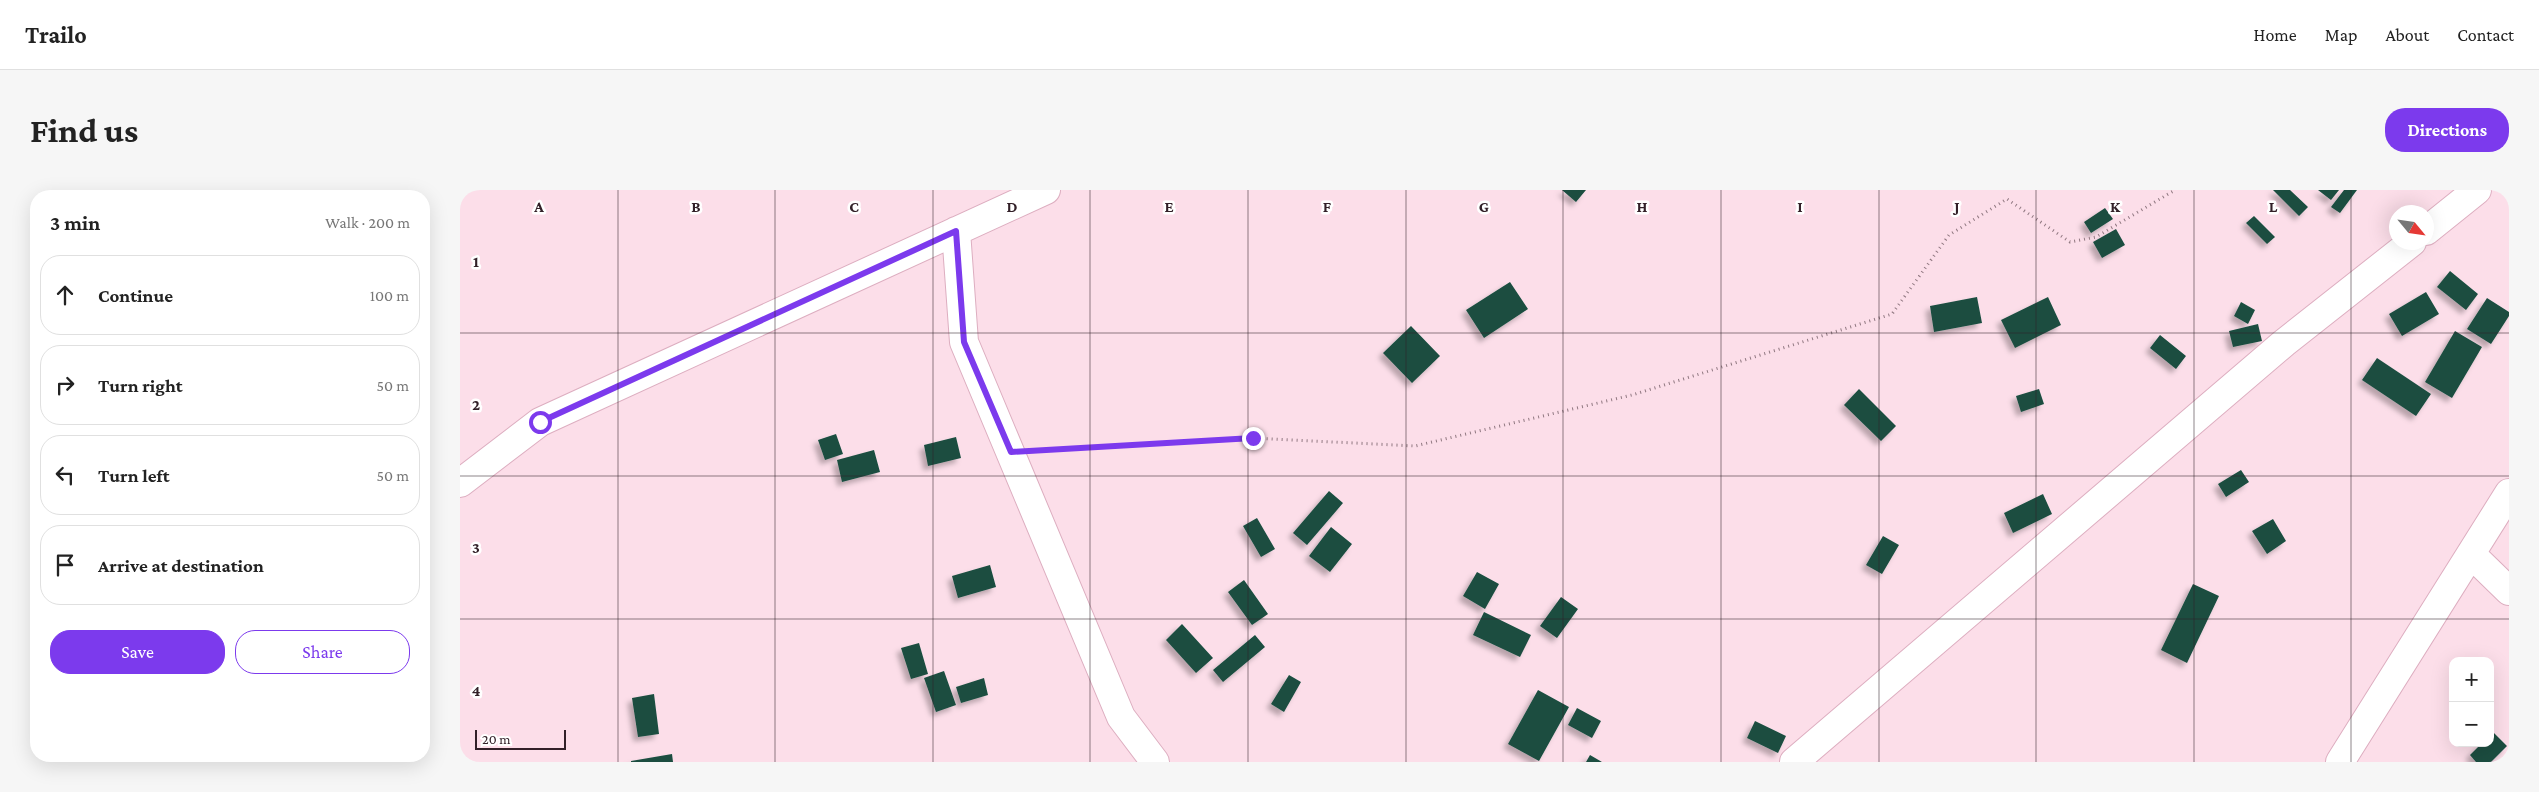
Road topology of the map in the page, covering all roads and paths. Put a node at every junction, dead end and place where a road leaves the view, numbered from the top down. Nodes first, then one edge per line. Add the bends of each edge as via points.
1 (1046, 190) edge
2 (2175, 190) edge
3 (2476, 190) edge
4 (2434, 224) edge
5 (956, 231) junction
6 (2402, 250) edge
7 (1011, 452) junction
8 (460, 483) edge
9 (2509, 493) edge
10 (2471, 554) junction
11 (2509, 591) edge
12 (1155, 762) edge
13 (1794, 762) edge
14 (2340, 762) edge

1 - 5 street
2 - 7 path via 2096,237 2070,242 2007,198 1949,235 1892,314 1632,396 1415,446 1253,438
3 - 4 street
5 - 7 street via 964,342
5 - 8 street via 540,422
6 - 13 street via 2284,344
7 - 12 street via 1121,717
9 - 10 street
10 - 11 street
10 - 14 street

